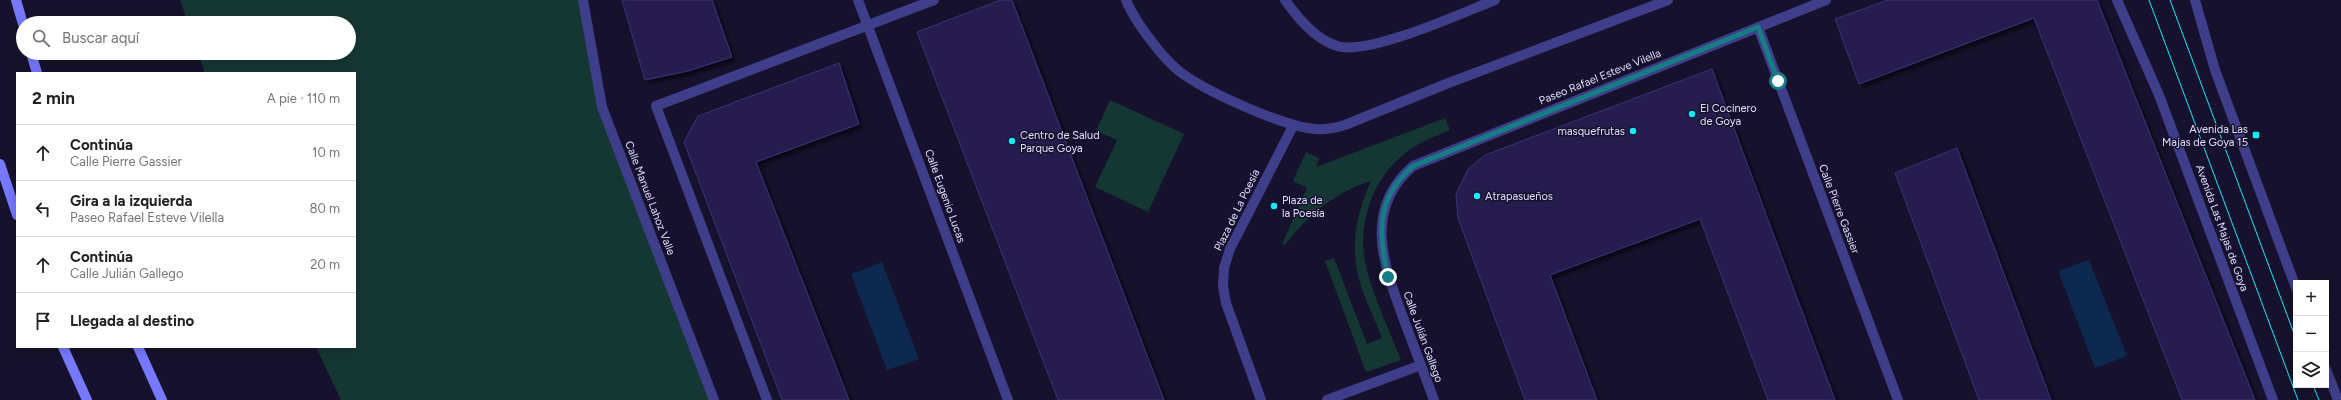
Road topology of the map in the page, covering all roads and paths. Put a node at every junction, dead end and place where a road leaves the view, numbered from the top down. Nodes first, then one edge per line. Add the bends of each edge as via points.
1 (16, 0) edge
2 (583, 0) edge
3 (858, 0) edge
4 (934, 0) edge
5 (1126, 0) edge
6 (1285, 0) edge
7 (1494, 0) edge
8 (1668, 0) edge
9 (1826, 0) edge
10 (2117, 0) edge
11 (2196, 0) edge
12 (21, 16) edge
13 (868, 24) junction
14 (1758, 27) junction
15 (33, 60) edge
16 (37, 72) edge
17 (1293, 126) junction
18 (0, 164) edge
19 (1392, 189) joint
20 (16, 212) edge
21 (2293, 280) edge
22 (64, 348) edge
23 (138, 348) edge
24 (1421, 365) junction
25 (2329, 376) edge
26 (86, 400) edge
27 (162, 400) edge
28 (714, 400) edge
29 (767, 400) edge
30 (1008, 400) edge
31 (1261, 400) edge
32 (1327, 400) edge
33 (1434, 400) edge
34 (1898, 400) edge
35 (2273, 400) edge
36 (2338, 400) edge

1 - 12 main road
2 - 28 street, Calle Manuel Lahoz Valle via 602,107
3 - 13 street, Calle Eugenio Lucas
4 - 13 street
5 - 17 street via 1157,48 1185,76 1225,97
6 - 7 street via 1298,19 1317,34 1338,46 1367,47 1387,42
8 - 17 street via 1331,129
9 - 14 street, Paseo Rafael Esteve Vilella
10 - 35 street, Avenida Las Majas de Goya via 2160,95
11 - 21 street via 2215,70
13 - 29 street via 656,106
13 - 30 street, Calle Eugenio Lucas
14 - 19 street, Paseo Rafael Esteve Vilella via 1413,166
14 - 34 street, Calle Pierre Gassier
15 - 16 main road
17 - 31 street, Plaza de La Poesía via 1230,249 1224,268 1223,286 1226,303
18 - 20 main road
19 - 24 street, Calle Julián Gallego via 1381,224 1381,246 1388,277
22 - 26 main road
23 - 27 main road
24 - 32 street
24 - 33 street, Calle Julián Gallego
25 - 36 street

